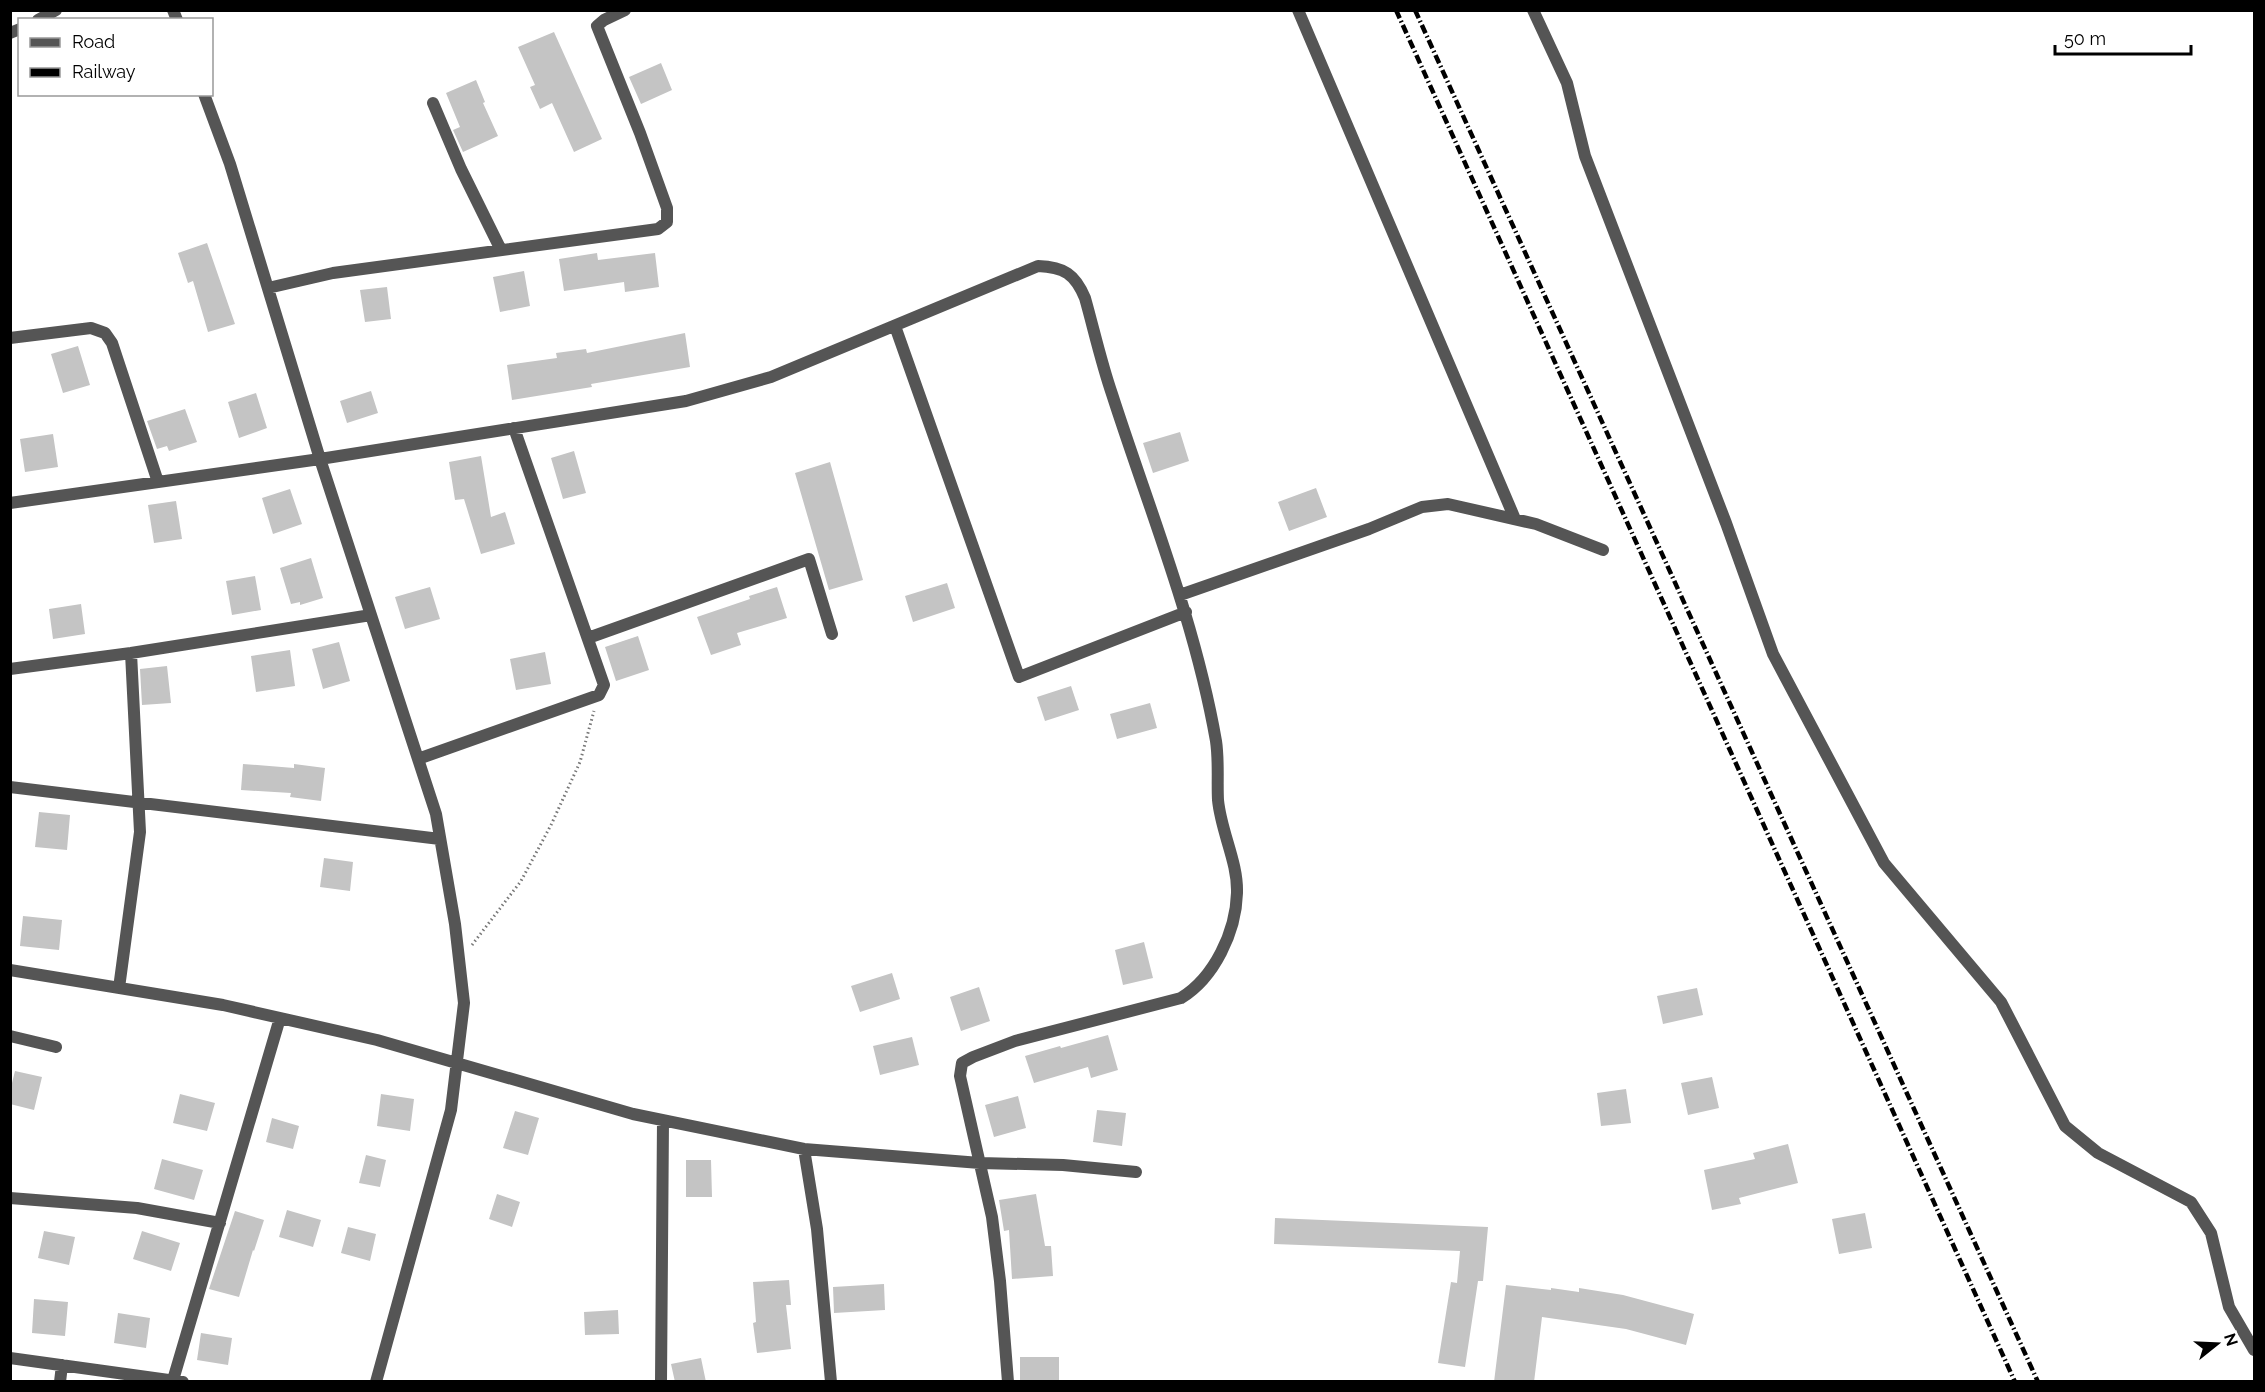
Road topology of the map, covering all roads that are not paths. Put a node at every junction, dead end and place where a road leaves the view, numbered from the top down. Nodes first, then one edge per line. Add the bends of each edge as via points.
1 (56, 10) edge
2 (625, 10) edge
3 (1298, 10) edge
4 (1533, 10) edge
5 (42, 18) edge
6 (205, 96) edge
7 (433, 103) dead end
8 (501, 250) junction
9 (268, 288) junction
10 (895, 326) junction
11 (10, 338) edge
12 (514, 428) junction
13 (320, 459) junction
14 (158, 482) junction
15 (10, 503) edge
16 (1515, 519) junction
17 (1603, 550) dead end
18 (1180, 595) junction
19 (1186, 612) junction
20 (371, 615) junction
21 (832, 634) dead end
22 (588, 638) junction
23 (131, 653) junction
24 (10, 669) edge
25 (418, 759) junction
26 (10, 787) edge
27 (138, 802) junction
28 (440, 839) junction
29 (10, 970) edge
30 (119, 988) junction
31 (280, 1018) junction
32 (10, 1036) edge
33 (56, 1047) dead end
34 (457, 1064) junction
35 (663, 1120) junction
36 (804, 1149) junction
37 (980, 1163) junction
38 (1136, 1173) dead end
39 (10, 1198) edge
40 (220, 1223) junction
41 (2254, 1350) edge
42 (10, 1358) edge
43 (62, 1365) junction
44 (178, 1381) edge
45 (60, 1382) edge
46 (376, 1382) edge
47 (661, 1382) edge
48 (831, 1382) edge
49 (1008, 1382) edge

1 - 5 street
2 - 8 street via 597,26 667,208 667,222 658,229
3 - 16 street
4 - 41 street via 1567,83 1586,156 1773,654 1884,863 2001,1002 2065,1126 2098,1153 2191,1202 2211,1233 2229,1307
6 - 9 street
7 - 8 street
8 - 9 street via 333,273
9 - 13 street
10 - 12 street via 771,377 721,393
10 - 18 street via 1038,266 1051,266 1073,277 1084,298 1111,393
10 - 19 street via 1019,677
11 - 14 street via 91,328 105,333 112,343
12 - 13 street
12 - 22 street
13 - 14 street
13 - 20 street
14 - 15 street
16 - 17 street
16 - 18 street via 1448,504 1422,507
18 - 19 street
19 - 37 street via 1216,742 1218,800 1235,871 1237,894 1232,923 1205,979 1181,998 1015,1041 962,1063 960,1076
20 - 23 street
20 - 25 street
21 - 22 street via 809,559
22 - 25 street via 604,685 599,695
23 - 24 street
23 - 27 street
25 - 28 street
26 - 27 street
27 - 28 street
27 - 30 street via 140,832
28 - 34 street via 464,1003
29 - 30 street
30 - 31 street
31 - 34 street via 377,1040
31 - 40 street
32 - 33 street
34 - 35 street
34 - 46 street via 451,1110
35 - 36 street
35 - 47 street
36 - 37 street
36 - 48 street via 817,1229
37 - 38 street via 1064,1164
37 - 49 street via 992,1217
39 - 40 street via 137,1208
40 - 44 street
42 - 43 street
43 - 44 street
43 - 45 street

